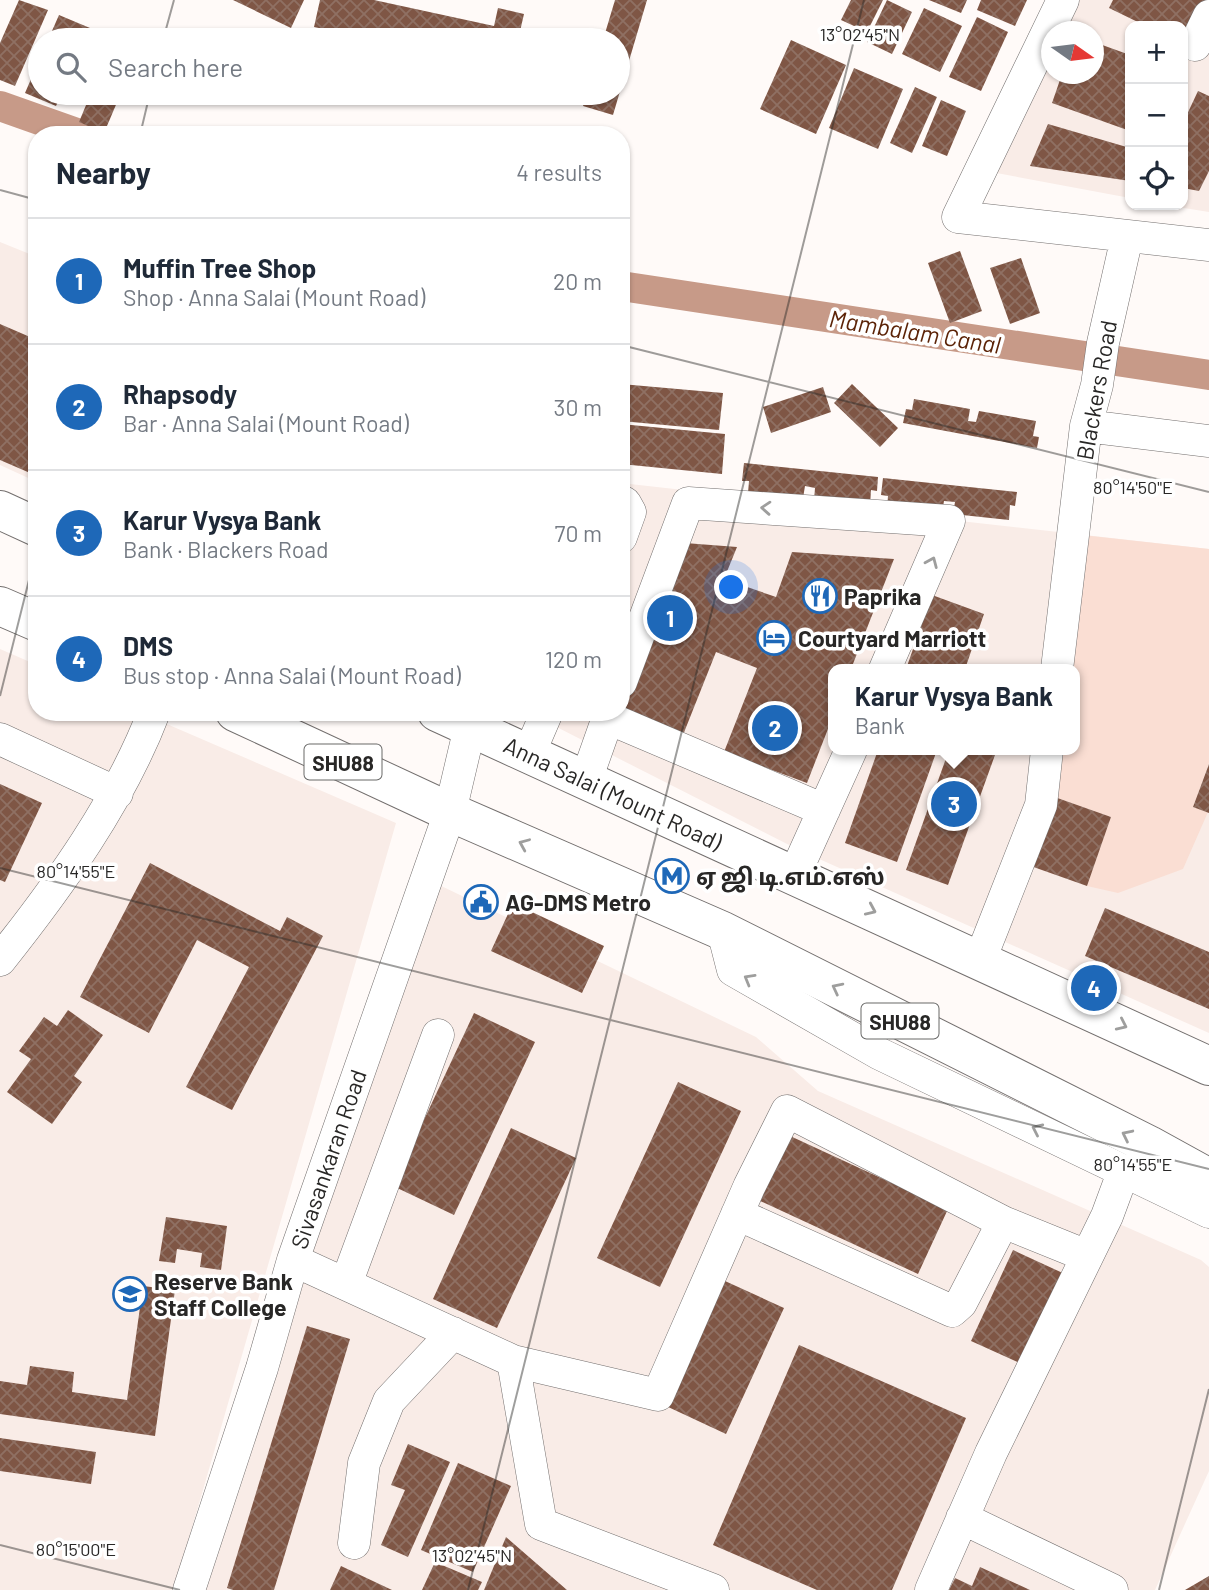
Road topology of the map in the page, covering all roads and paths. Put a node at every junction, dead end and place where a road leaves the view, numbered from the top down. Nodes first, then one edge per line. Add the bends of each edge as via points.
1 (1063, 0) edge
2 (1209, 16) edge
3 (1195, 46) dead end
4 (1128, 237) junction
5 (1209, 245) edge
6 (1086, 426) junction
7 (1209, 441) edge
8 (0, 510) edge
9 (28, 523) edge
10 (0, 606) edge
11 (28, 618) edge
12 (630, 658) edge
13 (887, 664) edge
14 (1058, 664) edge
15 (150, 721) edge
16 (254, 721) edge
17 (453, 721) edge
18 (455, 721) edge
19 (543, 721) edge
20 (607, 721) edge
21 (623, 721) edge
22 (0, 739) edge
23 (529, 754) junction
24 (848, 755) edge
25 (1046, 755) edge
26 (586, 780) junction
27 (117, 793) junction
28 (824, 810) junction
29 (450, 812) junction
30 (794, 876) junction
31 (723, 930) junction
32 (0, 960) edge
33 (980, 960) junction
34 (438, 1035) dead end
35 (1209, 1066) edge
36 (1124, 1170) junction
37 (1209, 1178) edge
38 (1209, 1212) edge
39 (737, 1214) junction
40 (1003, 1222) junction
41 (1087, 1256) junction
42 (293, 1260) junction
43 (346, 1284) junction
44 (453, 1333) junction
45 (513, 1361) junction
46 (962, 1518) junction
47 (354, 1543) dead end
48 (189, 1590) edge
49 (713, 1590) edge
50 (931, 1590) edge
51 (1112, 1590) edge

1 - 4 street via 958,217
2 - 3 street
4 - 5 street
4 - 6 street, Blackers Road
6 - 7 street
6 - 14 street, Blackers Road
8 - 9 main road
10 - 11 main road
13 -> 12 street via 949,521 688,503
15 - 27 street
16 - 29 main road, SHU88
17 - 29 street, Sivasankaran Road
18 - 23 main road, Anna Salai (Mount Road)
19 - 23 street
20 - 26 street
21 - 28 street
22 - 27 street
23 - 26 main road, Anna Salai (Mount Road)
24 - 28 street
25 - 33 street via 1041,805
26 - 30 main road, Anna Salai (Mount Road)
27 - 32 street
28 - 30 street
31 -> 29 main road, SHU88
29 - 42 street, Sivasankaran Road
30 -> 33 main road, Anna Salai (Mount Road)
36 -> 31 street via 880,1054 733,970
37 -> 31 main road, SHU88
33 -> 35 main road, Anna Salai (Mount Road)
34 - 43 street
36 - 38 street
36 - 41 street
39 - 40 street via 952,1311 961,1303
39 - 40 street via 787,1111
39 - 45 street via 658,1395
40 - 41 street
41 - 46 street
42 - 43 street
42 - 48 street, Sivasankaran Road
43 - 44 street
44 - 45 street
44 - 47 street via 390,1401 364,1463
45 - 49 street via 541,1524
46 - 50 street
46 - 51 street

